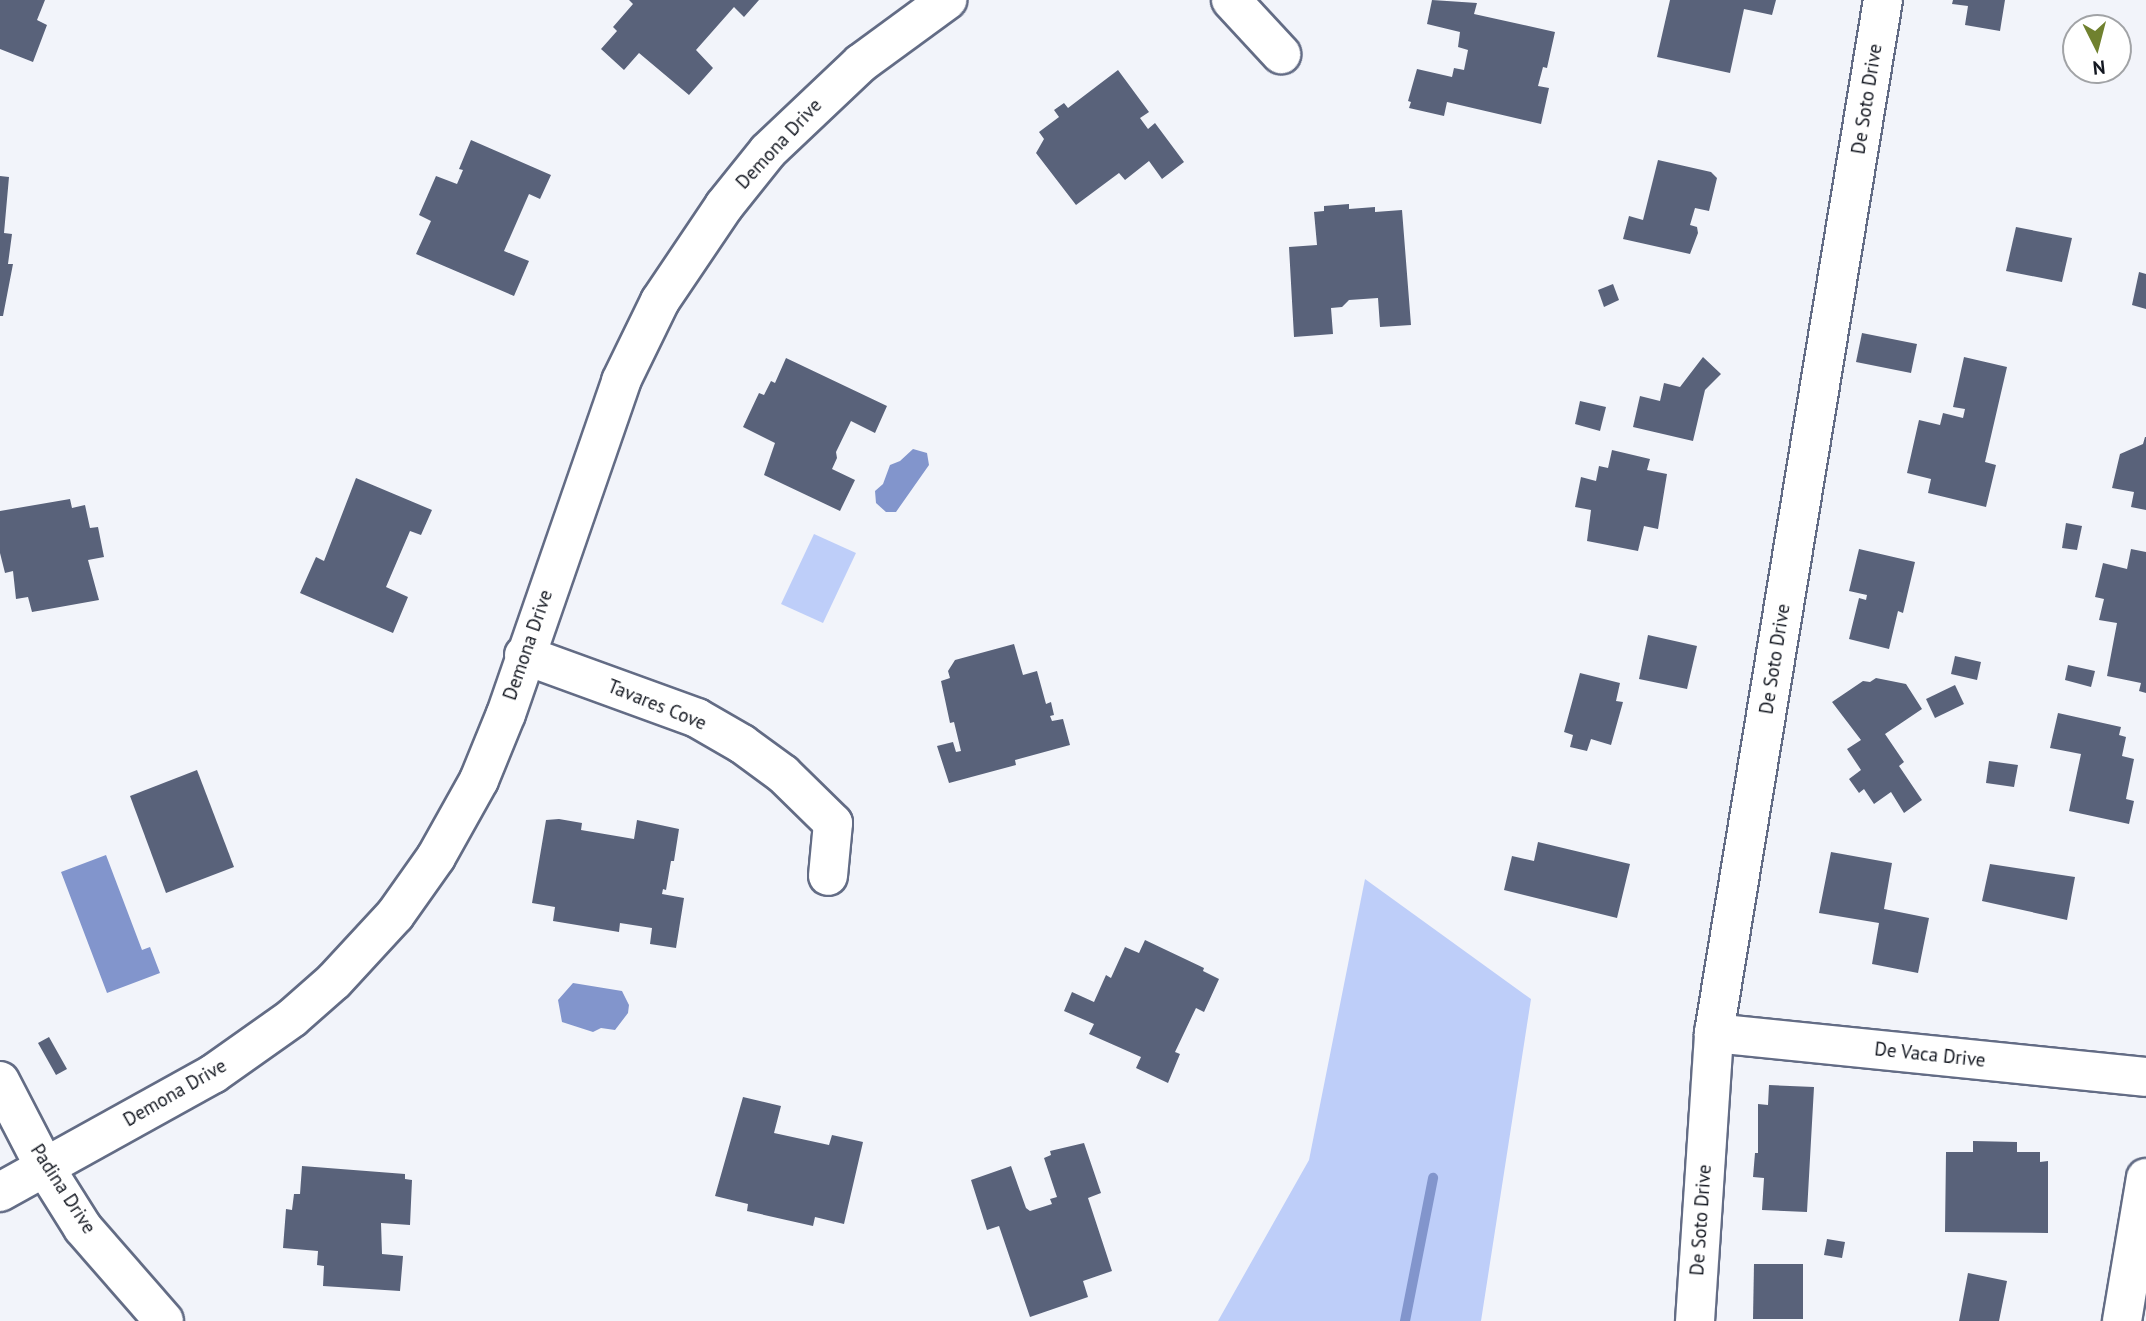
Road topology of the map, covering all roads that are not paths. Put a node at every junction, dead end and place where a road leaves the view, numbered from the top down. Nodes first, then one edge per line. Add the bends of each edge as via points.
1 (947, 0) edge
2 (1231, 0) edge
3 (1883, 0) edge
4 (1281, 54) dead end
5 (524, 654) junction
6 (828, 876) dead end
7 (1714, 1033) junction
8 (2146, 1077) edge
9 (0, 1082) edge
10 (44, 1166) junction
11 (2146, 1178) edge
12 (0, 1192) edge
13 (164, 1321) edge
14 (1695, 1321) edge
15 (2122, 1321) edge

1 - 5 street, Demona Drive via 861,63 813,106 768,151 687,257 621,381
2 - 4 street
3 - 7 street, De Soto Drive
5 - 6 street, Tavares Cove via 697,719 742,744 783,774 833,823
5 - 10 street, Demona Drive via 479,780 436,857 395,915 334,981 292,1018 213,1074
7 - 8 street, De Vaca Drive
7 - 14 street, De Soto Drive
9 - 10 street, Padina Drive
10 - 12 street, Demona Drive
10 - 13 street, Padina Drive via 83,1228
11 - 15 street

